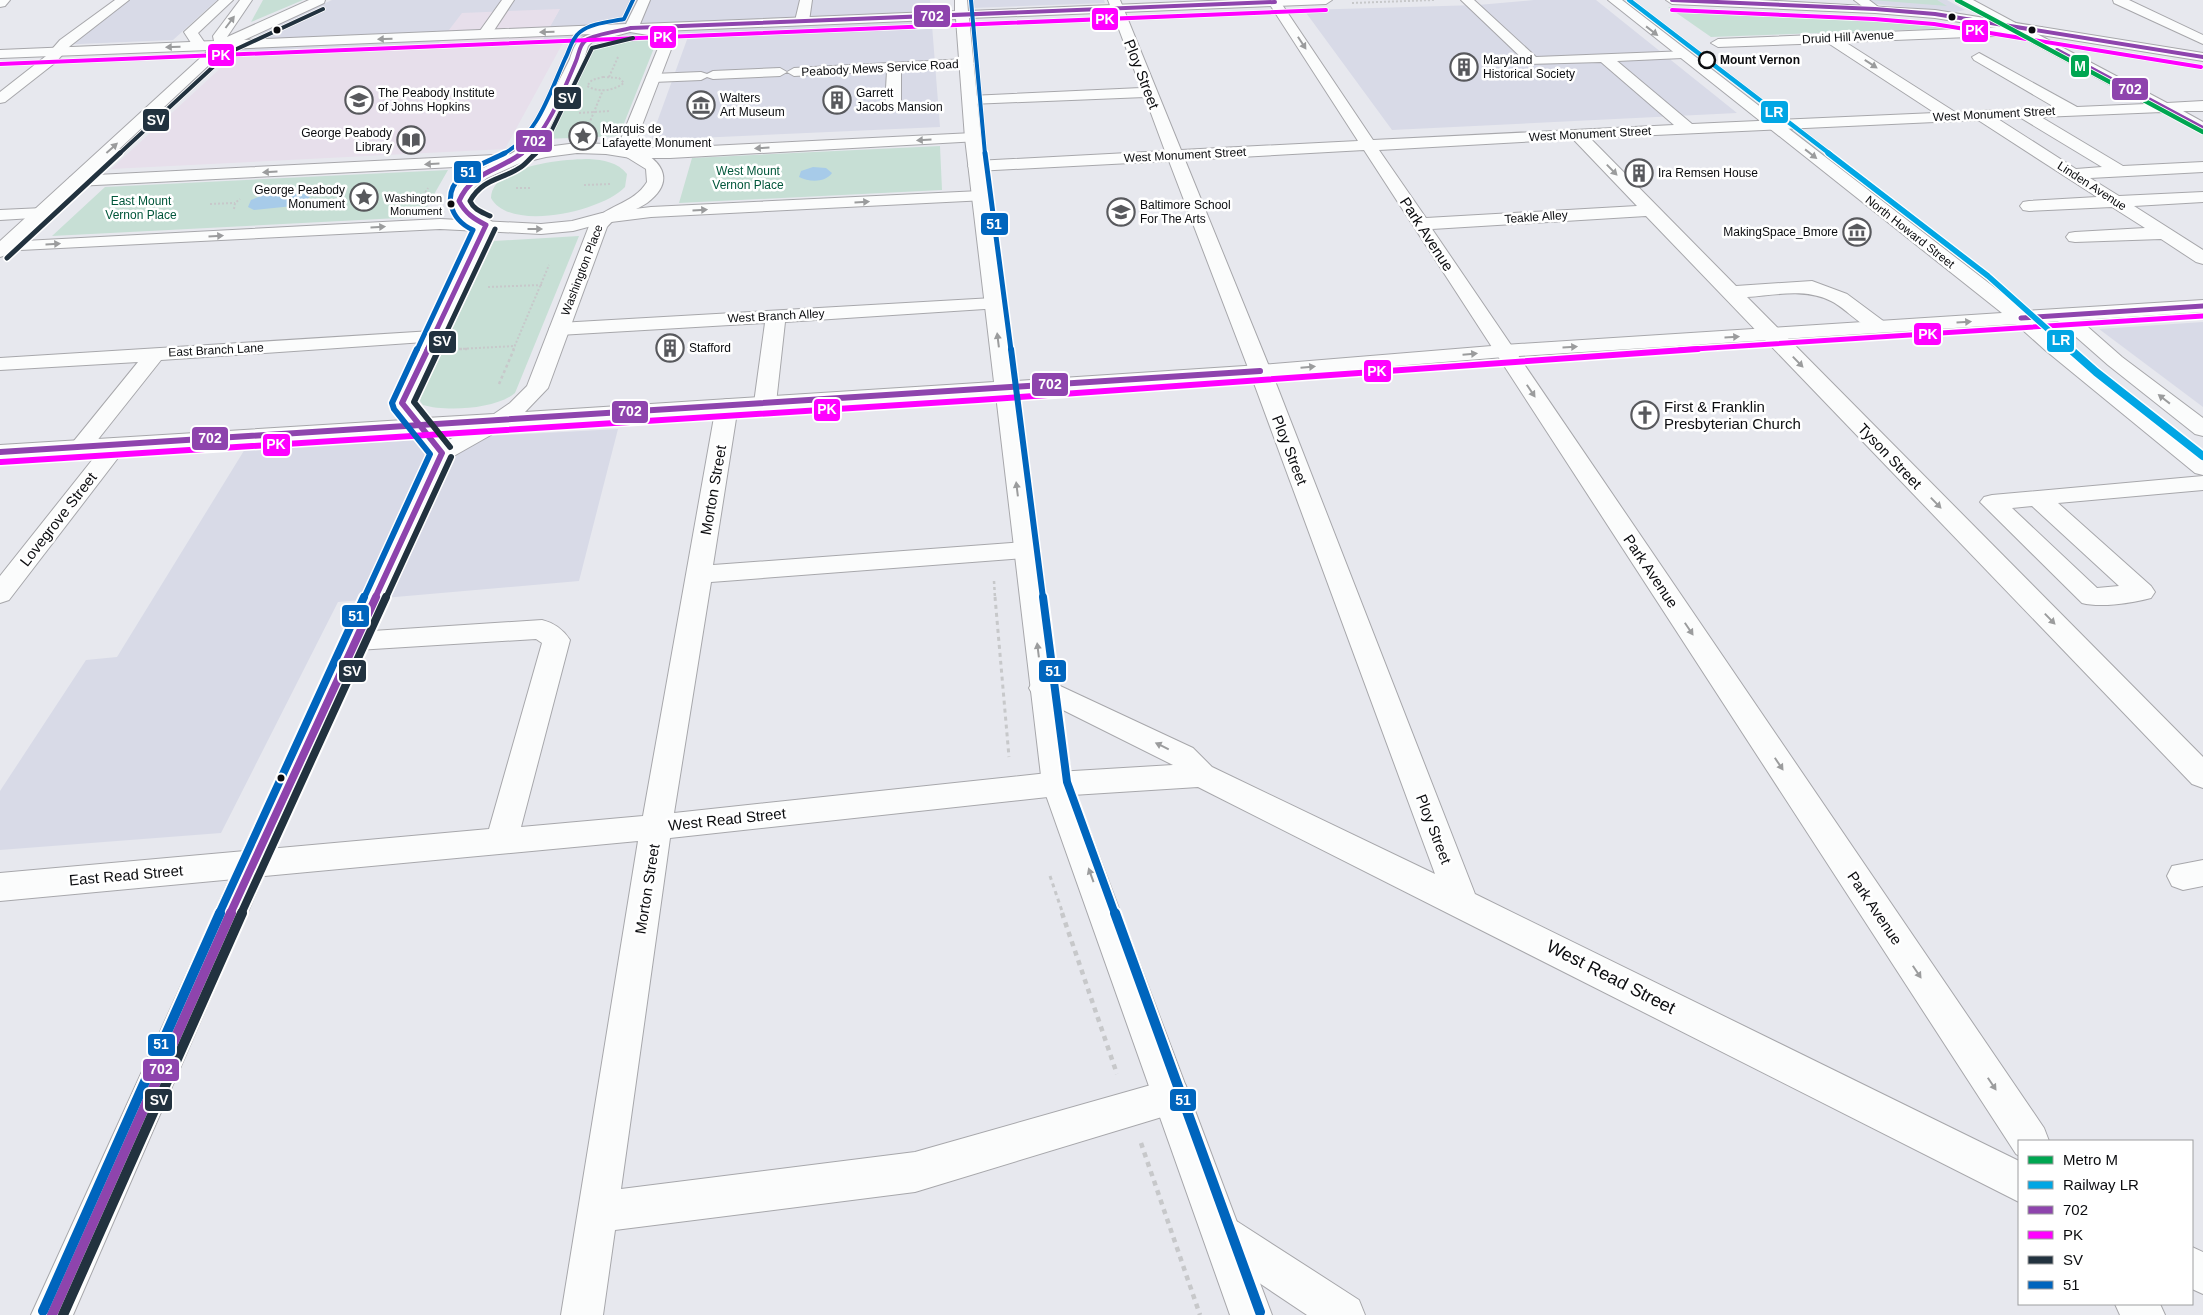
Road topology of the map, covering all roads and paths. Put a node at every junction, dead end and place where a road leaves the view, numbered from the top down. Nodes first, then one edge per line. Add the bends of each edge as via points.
1 (4, 0) edge
2 (123, 0) edge
3 (227, 0) edge
4 (246, 0) edge
5 (319, 0) edge
6 (508, 0) edge
7 (644, 0) edge
8 (806, 0) edge
9 (1326, 0) edge
10 (1467, 0) edge
11 (1614, 0) edge
12 (1672, 0) edge
13 (1860, 0) edge
14 (1963, 0) edge
15 (2119, 0) edge
16 (1274, 1) edge
17 (0, 3) edge
18 (1115, 4) edge
19 (961, 7) edge
20 (1875, 9) junction
21 (802, 21) junction
22 (631, 28) junction
23 (2016, 28) junction
24 (484, 34) junction
25 (1830, 38) junction
26 (2203, 40) edge
27 (1718, 43) dead end
28 (222, 45) junction
29 (200, 46) junction
30 (57, 52) junction
31 (0, 54) edge
32 (1682, 54) junction
33 (1979, 57) dead end
34 (2203, 57) edge
35 (1605, 58) junction
36 (616, 61) dead end
37 (966, 63) junction
38 (894, 67) junction
39 (609, 77) junction
40 (653, 78) junction
41 (623, 79) dead end
42 (592, 80) dead end
43 (624, 83) dead end
44 (588, 84) dead end
45 (603, 90) junction
46 (1150, 92) junction
47 (0, 99) edge
48 (970, 100) junction
49 (893, 106) dead end
50 (2164, 106) junction
51 (2203, 106) edge
52 (1835, 108) dead end
53 (641, 110) junction
54 (2073, 110) junction
55 (594, 112) junction
56 (2023, 113) junction
57 (549, 114) junction
58 (1982, 115) junction
59 (1951, 116) junction
60 (1853, 120) junction
61 (1773, 124) junction
62 (2203, 128) edge
63 (587, 129) dead end
64 (1689, 129) junction
65 (1578, 134) junction
66 (973, 138) junction
67 (1369, 145) junction
68 (631, 153) junction
69 (1174, 156) junction
70 (516, 159) junction
71 (976, 166) junction
72 (2203, 167) edge
73 (2119, 171) junction
74 (2073, 174) junction
75 (76, 181) junction
76 (432, 181) dead end
77 (605, 184) dead end
78 (584, 185) dead end
79 (513, 188) dead end
80 (531, 188) dead end
81 (980, 196) junction
82 (2203, 197) edge
83 (215, 198) dead end
84 (241, 198) dead end
85 (2115, 201) junction
86 (235, 203) junction
87 (210, 204) junction
88 (2029, 206) dead end
89 (417, 207) dead end
90 (1651, 210) junction
91 (205, 211) dead end
92 (235, 212) dead end
93 (43, 213) junction
94 (0, 215) edge
95 (602, 218) junction
96 (1421, 224) junction
97 (486, 225) junction
98 (2169, 236) junction
99 (2075, 237) dead end
100 (2203, 237) edge
101 (2, 249) edge
102 (2203, 258) edge
103 (552, 259) dead end
104 (551, 284) dead end
105 (541, 285) junction
106 (480, 288) dead end
107 (1731, 292) junction
108 (994, 304) junction
109 (2203, 306) edge
110 (2063, 315) junction
111 (776, 316) junction
112 (2021, 318) junction
113 (1879, 328) junction
114 (559, 329) junction
115 (1772, 334) junction
116 (432, 337) junction
117 (515, 346) junction
118 (522, 346) dead end
119 (451, 350) dead end
120 (1504, 351) junction
121 (155, 354) junction
122 (0, 364) edge
123 (1260, 370) junction
124 (1004, 388) junction
125 (497, 389) dead end
126 (765, 403) junction
127 (727, 406) junction
128 (498, 420) junction
129 (418, 425) junction
130 (2203, 429) edge
131 (116, 445) junction
132 (80, 447) junction
133 (0, 452) edge
134 (442, 453) junction
135 (2203, 468) edge
136 (2203, 483) edge
137 (2038, 498) junction
138 (1025, 550) junction
139 (699, 574) junction
140 (0, 594) edge
141 (357, 641) junction
142 (1043, 688) junction
143 (1201, 775) junction
144 (2203, 776) edge
145 (1057, 784) junction
146 (657, 826) junction
147 (502, 840) junction
148 (253, 863) junction
149 (0, 887) edge
150 (1462, 903) junction
151 (1172, 1097) junction
152 (2029, 1140) edge
153 (2018, 1181) edge
154 (598, 1212) junction
155 (1224, 1236) junction
156 (52, 1315) edge
157 (582, 1315) edge
158 (1252, 1315) edge
159 (1344, 1315) edge

1 - 17 main road
2 - 30 main road
3 - 29 main road via 191,32
28 -> 4 main road via 220,36
5 - 28 main road
6 - 24 main road
7 - 22 main road
8 - 21 main road
9 - 16 main road
10 - 35 main road via 1532,61
11 -> 32 main road, North Howard Street
12 - 20 main road
13 - 20 main road
14 - 23 main road
15 - 26 main road
16 - 18 main road
16 -> 67 main road, Park Avenue
18 - 19 main road
18 - 46 main road, Ploy Street
19 - 21 main road
19 - 37 main road
20 - 23 main road via 1935,14
21 - 22 main road
22 -> 24 main road
22 - 40 main road via 668,39
22 - 57 main road via 590,38 581,45
23 - 25 main road, Druid Hill Avenue
23 - 34 main road, Druid Hill Avenue
23 - 50 main road
24 -> 28 main road
25 - 27 main road, Druid Hill Avenue
25 -> 59 main road
28 - 29 main road
75 -> 28 main road
29 -> 30 main road
30 - 31 main road
30 - 47 main road
32 - 35 main road
32 - 61 main road, North Howard Street
33 - 54 main road
35 - 64 main road
36 - 39 path
37 - 38 main road, Peabody Mews Service Road
37 - 48 main road
38 - 40 main road, Peabody Mews Service Road
38 - 49 main road
39 - 41 path
39 - 42 path
40 - 53 main road
43 - 45 path via 617,88
44 - 45 path via 592,89
45 - 55 path
46 - 48 main road
46 - 69 main road, Ploy Street
48 - 66 main road
50 - 51 main road, West Monument Street
50 - 54 main road, West Monument Street
50 - 62 main road
52 - 60 main road
53 - 55 path
53 - 68 main road via 628,141
54 - 56 main road, West Monument Street
55 - 57 path
55 - 63 path
56 - 58 main road, West Monument Street
56 - 73 main road
57 - 70 main road via 536,140
58 - 59 main road, West Monument Street
58 - 74 main road, Linden Avenue
59 - 60 main road, West Monument Street
60 - 61 main road, West Monument Street
61 - 64 main road, West Monument Street
61 -> 112 main road, North Howard Street
64 - 65 main road, West Monument Street
65 - 67 main road, West Monument Street
65 -> 90 main road, Tyson Street
66 -> 68 main road
66 - 71 main road
67 - 69 main road, West Monument Street
67 - 96 main road, Park Avenue
68 - 70 main road via 577,148
68 - 95 main road, Washington Place via 654,168 657,178 642,199
69 - 71 main road, West Monument Street
69 - 123 main road, Ploy Street
70 -> 75 main road
70 - 97 main road via 481,174 462,192 459,202 463,211
71 - 81 main road
72 - 73 main road
73 - 74 main road
74 - 85 main road, Linden Avenue
75 - 93 main road
76 - 89 path
77 - 78 path
79 - 80 path
95 -> 81 main road via 651,212
81 - 108 main road
82 - 85 main road
83 - 87 path
84 - 86 path
85 - 88 main road
85 - 98 main road, Linden Avenue
86 - 87 path
86 - 92 path
87 - 91 path
90 - 96 main road, Teakle Alley
90 - 107 main road, Tyson Street
93 - 94 main road
93 - 101 main road
97 -> 95 main road via 541,230
95 - 114 main road, Washington Place
96 - 120 main road, Park Avenue
101 -> 97 main road via 440,224
97 - 116 main road
98 - 99 main road
98 - 100 main road
98 - 102 main road, Linden Avenue
103 - 105 path
104 - 105 path
105 - 106 path
105 - 117 path
107 - 113 main road via 1812,287 1843,298
107 - 115 main road, Tyson Street
108 - 111 main road, West Branch Alley
124 -> 108 main road
109 - 110 main road
110 - 112 main road
130 -> 110 main road via 2115,362
111 - 114 main road, West Branch Alley
111 - 126 main road
113 -> 112 main road
112 - 135 main road, North Howard Street
113 - 115 main road
114 - 128 main road, Washington Place via 537,388 530,397
120 -> 115 main road
115 -> 144 main road, Tyson Street
116 - 121 main road, East Branch Lane
116 - 129 main road via 402,403
117 - 118 path
117 - 119 path
117 - 125 path
123 -> 120 main road
120 -> 152 main road, Park Avenue
121 - 122 main road, East Branch Lane
121 - 132 main road
123 - 124 main road
123 - 150 main road, Ploy Street
124 - 126 main road
138 -> 124 main road
126 - 127 main road
127 - 128 main road
127 - 139 main road, Morton Street
128 - 129 main road
128 - 134 main road, Washington Place
129 - 131 main road
129 - 134 main road
131 - 132 main road
131 - 140 main road, Lovegrove Street
132 - 133 main road
134 - 141 main road
136 - 137 main road
137 - 137 main road via 1992,502 2091,597 2142,592
138 - 139 main road
142 -> 138 main road
139 - 146 main road, Morton Street
141 - 147 main road via 542,629 556,640
141 - 148 main road
143 -> 142 main road, West Read Street via 1182,756
142 - 145 main road
143 - 145 main road, West Read Street
143 - 150 main road, West Read Street
145 - 146 main road, West Read Street
151 -> 145 main road
146 - 147 main road, West Read Street
146 - 154 main road, Morton Street
147 - 148 main road, West Read Street
148 - 149 main road, East Read Street
148 - 156 main road
150 - 153 main road, West Read Street
151 - 154 main road via 915,1172
151 - 155 main road
154 - 157 main road, Morton Street
155 - 158 main road
155 - 159 main road

